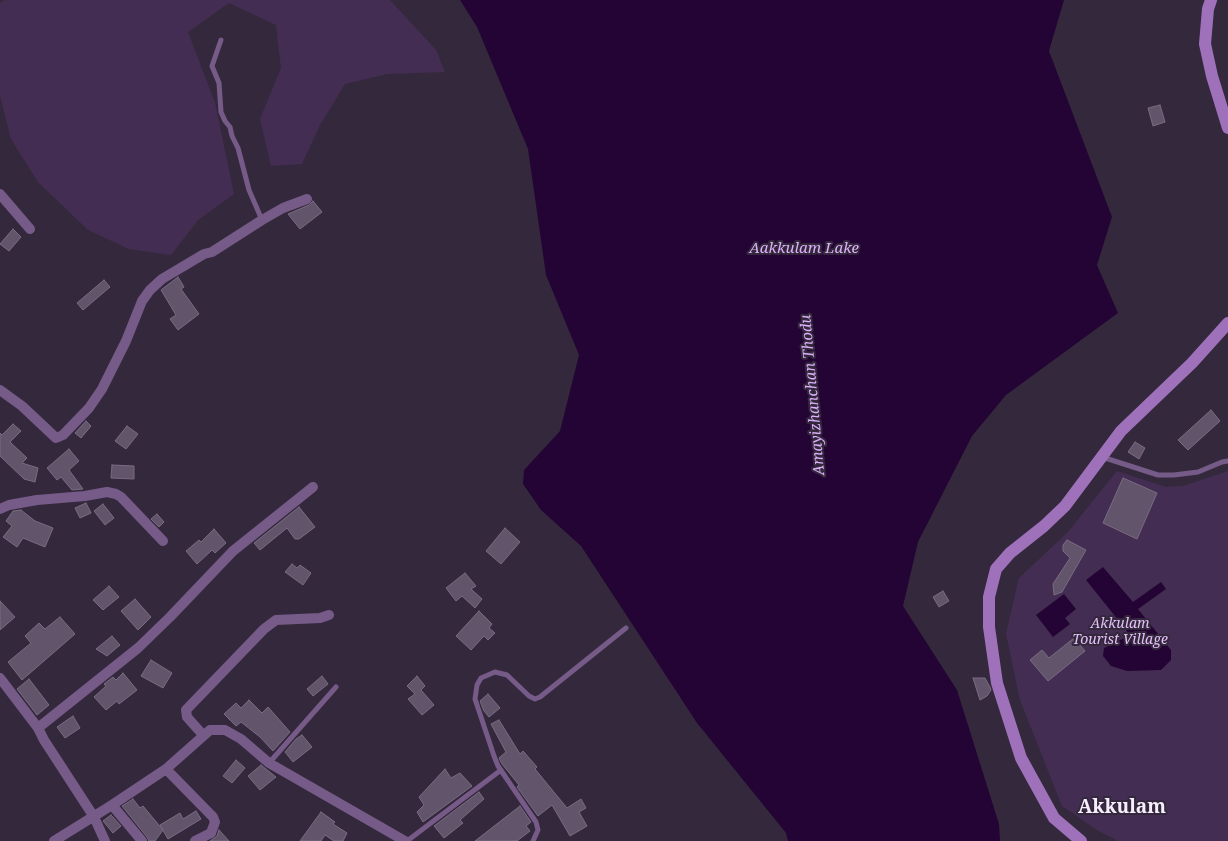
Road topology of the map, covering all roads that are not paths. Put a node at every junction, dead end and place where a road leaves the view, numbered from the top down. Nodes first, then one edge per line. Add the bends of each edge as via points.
1 (1210, 0) edge
2 (221, 40) dead end
3 (1228, 128) edge
4 (0, 194) edge
5 (307, 199) dead end
6 (262, 220) junction
7 (30, 229) dead end
8 (1228, 322) edge
9 (0, 390) edge
10 (1102, 457) junction
11 (1228, 461) edge
12 (313, 487) dead end
13 (0, 509) edge
14 (164, 541) dead end
15 (329, 615) dead end
16 (626, 628) dead end
17 (0, 678) edge
18 (336, 687) dead end
19 (38, 728) junction
20 (203, 735) junction
21 (269, 763) junction
22 (166, 769) junction
23 (501, 770) junction
24 (112, 805) junction
25 (94, 817) junction
26 (394, 838) edge
27 (54, 841) edge
28 (105, 841) edge
29 (142, 841) edge
30 (195, 841) edge
31 (406, 841) edge
32 (533, 841) edge
33 (1080, 841) edge

1 - 3 main road via 1205,44
2 - 6 lane via 212,66 222,112 238,148 249,190
4 - 7 street
5 - 6 street
6 - 9 street via 162,279 150,290 102,389 63,435 56,438
8 - 10 main road via 1192,363 1121,431
10 - 11 lane via 1158,475 1198,472
10 - 33 main road via 1066,506 1010,552 996,569 989,598 997,683 1021,758 1054,818
12 - 19 street via 233,551 138,648
13 - 14 street via 37,500 107,492 121,497
15 - 20 street via 276,620 264,629 186,710 187,717
16 - 23 lane via 535,699 507,674 495,672 481,678 475,699
17 - 19 street
18 - 21 lane
19 - 25 street
20 - 21 street via 210,730 224,730 241,739
20 - 22 street
21 - 26 street
22 - 24 street
22 - 30 street via 215,822 211,833
23 - 31 lane
23 - 32 lane via 536,822 538,830
24 - 25 street
24 - 29 street
25 - 27 street
25 - 28 street
26 - 31 street

